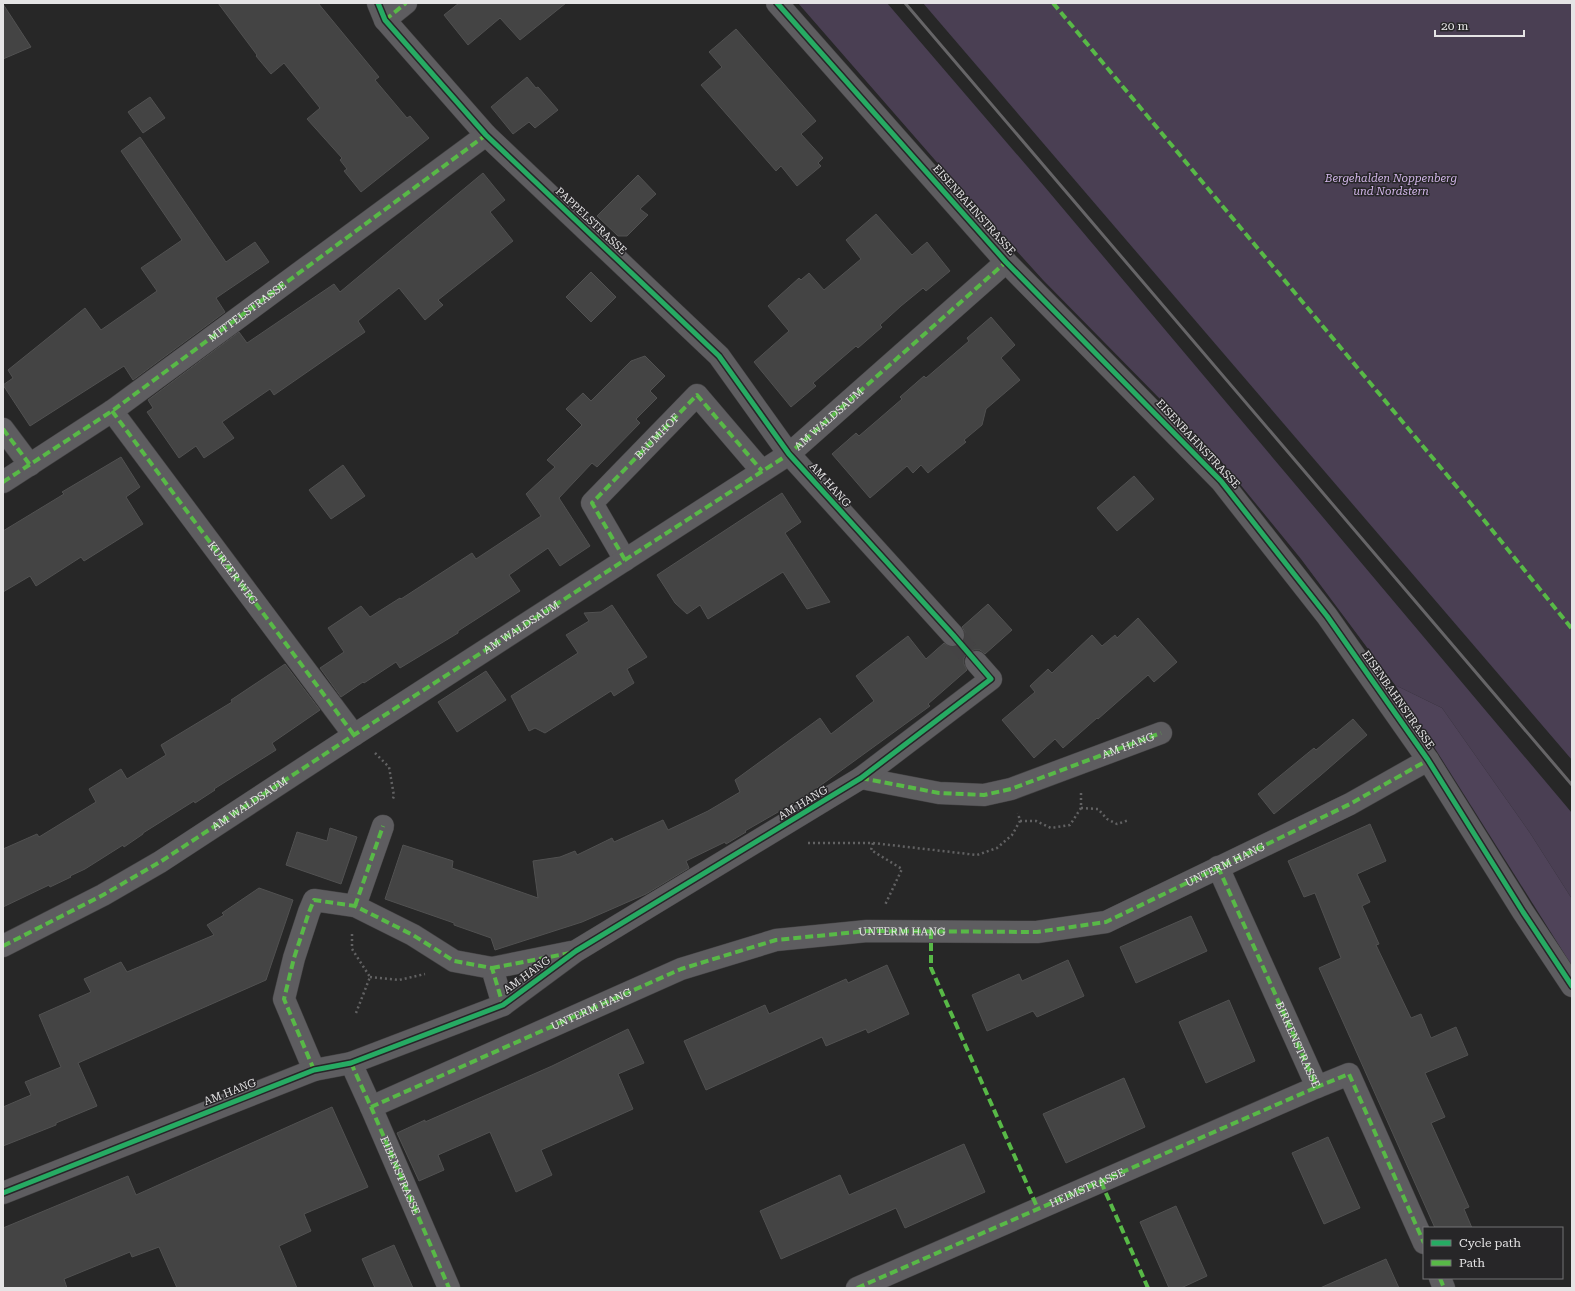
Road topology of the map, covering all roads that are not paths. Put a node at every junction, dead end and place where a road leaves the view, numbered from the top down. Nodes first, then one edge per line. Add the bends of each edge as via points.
1 (406, 3) edge
2 (777, 3) edge
3 (381, 12) edge
4 (486, 136) junction
5 (1006, 262) junction
6 (112, 411) junction
7 (3, 429) edge
8 (790, 454) junction
9 (30, 465) junction
10 (762, 471) junction
11 (3, 482) edge
12 (625, 560) junction
13 (953, 635) tunnel mouth
14 (976, 662) tunnel mouth
15 (1162, 733) dead end
16 (354, 735) junction
17 (1428, 760) junction
18 (862, 778) junction
19 (383, 826) road end
20 (1218, 867) junction
21 (355, 906) junction
22 (3, 946) edge
23 (576, 951) junction
24 (492, 968) junction
25 (1572, 986) edge
26 (503, 1005) junction
27 (351, 1063) junction
28 (314, 1070) junction
29 (1317, 1087) junction
30 (371, 1106) junction
31 (3, 1193) edge
32 (1423, 1241) edge
33 (449, 1288) edge
34 (857, 1288) edge

1 - 3 street
2 - 5 street, EISENBAHNSTRASSE
3 - 4 street, PAPPELSTRASSE
4 - 6 street, MITTELSTRASSE
4 - 8 street, PAPPELSTRASSE via 719,356
5 - 8 street, AM WALDSAUM
5 - 17 street, EISENBAHNSTRASSE via 1221,481 1327,616
6 - 9 street, MITTELSTRASSE
6 - 16 street, KURZER WEG
7 - 9 street
8 - 10 street, AM WALDSAUM
8 - 13 street, AM HANG
9 - 11 street, MITTELSTRASSE
10 - 12 street, AM WALDSAUM
10 - 12 street, BAUMHOF via 697,395 592,503
12 - 16 street, AM WALDSAUM
14 - 18 street, AM HANG via 991,679
15 - 18 street, AM HANG via 1011,789 984,795 939,792
16 - 22 street, AM WALDSAUM via 160,862 104,895
17 - 20 street, UNTERM HANG via 1350,804
17 - 25 street, EISENBAHNSTRASSE
18 - 23 street, AM HANG
19 - 21 street
20 - 29 street, BIRKENSTRASSE
20 - 30 street, UNTERM HANG via 1106,922 1037,932 867,931 776,940 681,969
21 - 24 street, AM HANG via 413,935 454,961
21 - 28 street, AM HANG via 314,900 294,958 284,999
23 - 24 street, AM HANG
23 - 26 street, AM HANG
24 - 26 street, AM HANG
26 - 27 street, AM HANG
27 - 28 street, AM HANG
27 - 30 street, EIBENSTRASSE
28 - 31 street, AM HANG
29 - 32 street, BIRKENSTRASSE via 1349,1074
29 - 34 street, HEIMSTRASSE
30 - 33 street, EIBENSTRASSE

